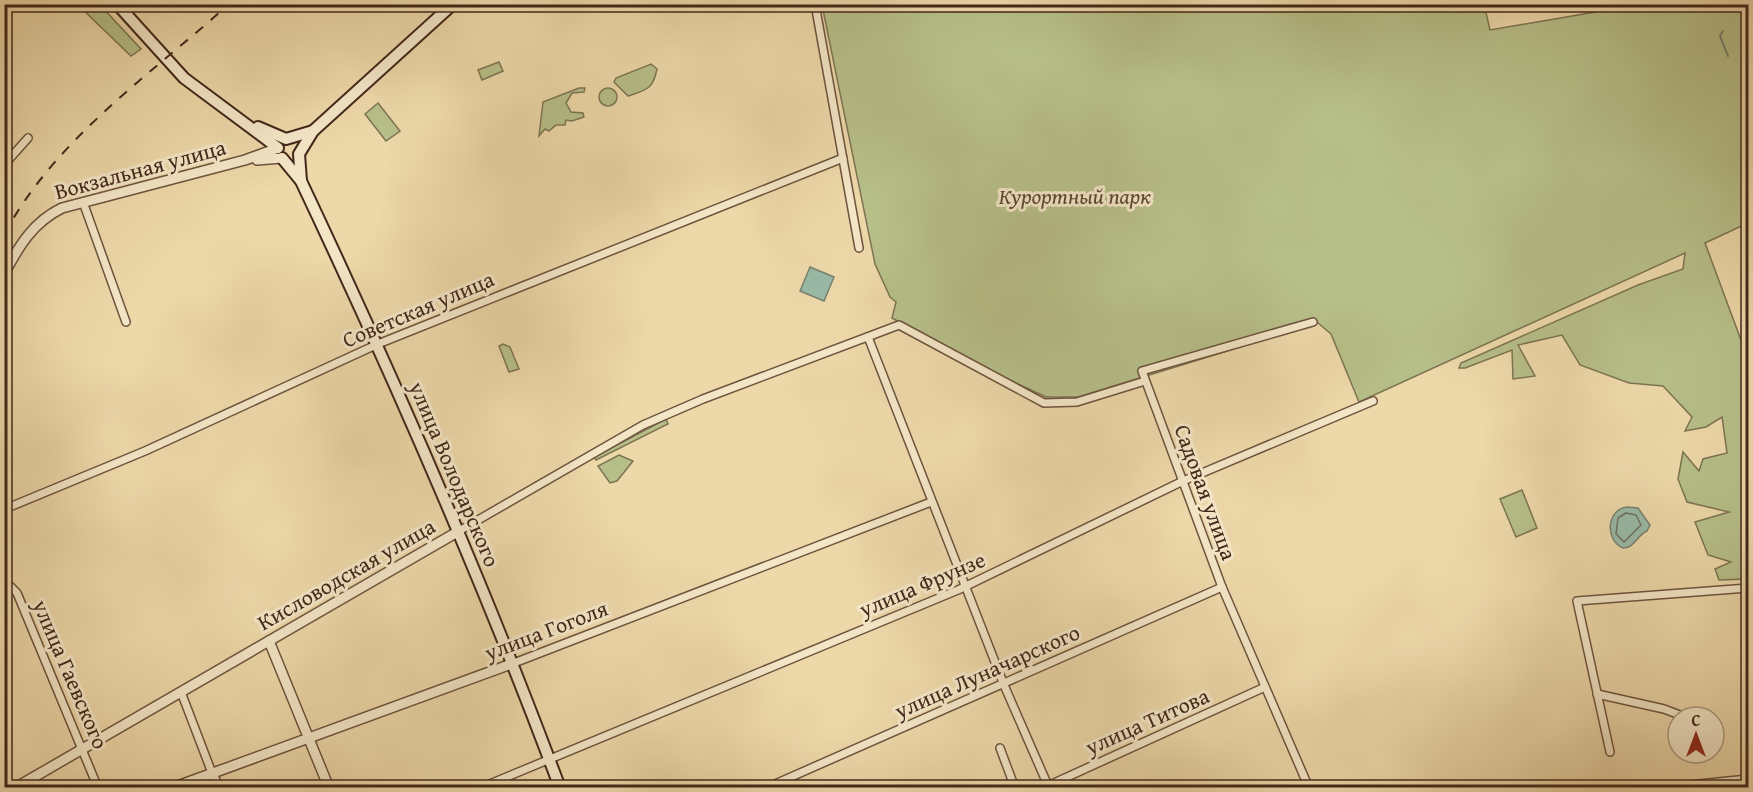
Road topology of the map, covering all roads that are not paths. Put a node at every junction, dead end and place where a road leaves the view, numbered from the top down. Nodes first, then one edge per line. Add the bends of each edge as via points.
1 (117, 4) edge
2 (453, 4) edge
3 (815, 4) edge
4 (244, 121) junction
5 (313, 131) junction
6 (27, 138) dead end
7 (286, 139) junction
8 (280, 153) junction
9 (299, 154) junction
10 (843, 158) junction
11 (4, 165) edge
12 (301, 181) junction
13 (83, 202) junction
14 (859, 248) dead end
15 (4, 274) edge
16 (126, 322) dead end
17 (1313, 322) dead end
18 (868, 337) junction
19 (378, 344) junction
20 (1145, 381) junction
21 (1373, 401) dead end
22 (1183, 481) junction
23 (931, 502) junction
24 (12, 506) dead end
25 (459, 531) junction
26 (4, 580) edge
27 (966, 586) junction
28 (1222, 587) junction
29 (1749, 588) edge
30 (269, 641) junction
31 (514, 663) junction
32 (1004, 685) junction
33 (1265, 687) junction
34 (181, 692) junction
35 (1597, 694) junction
36 (1666, 710) edge
37 (309, 737) junction
38 (1000, 748) dead end
39 (84, 749) junction
40 (1610, 752) dead end
41 (549, 758) junction
42 (212, 772) junction
43 (1749, 779) edge
44 (1723, 785) edge
45 (1047, 787) edge
46 (15, 788) edge
47 (98, 788) edge
48 (172, 788) edge
49 (218, 788) edge
50 (329, 788) edge
51 (480, 788) edge
52 (560, 788) edge
53 (766, 788) edge
54 (1015, 788) edge
55 (1309, 788) edge
56 (1659, 788) edge

1 - 4 main road via 184,78
2 - 5 main road
3 - 10 street
4 - 7 main road
4 - 8 main road
5 - 7 main road
5 - 9 main road
6 - 11 street
7 - 8 main road
7 - 9 main road via 298,144
8 - 9 main road via 292,160
8 - 12 main road
8 - 13 street, Вокзальная улица
9 - 12 main road
10 - 14 street
10 - 19 street, Советская улица
12 - 19 main road, улица Володарского
13 - 15 street, Вокзальная улица via 62,208 37,224
13 - 16 street
17 - 20 street via 1142,371
18 - 20 street, Кисловодская улица via 899,325 1044,403 1077,402
18 - 23 street
18 - 25 street, Кисловодская улица via 643,425
19 - 24 street, Советская улица via 145,451
19 - 25 main road, улица Володарского
20 - 22 street, Садовая улица
21 - 22 street, улица Фрунзе
22 - 27 street, улица Фрунзе
22 - 28 street, Садовая улица
23 - 27 street
23 - 31 street, улица Гоголя
25 - 30 street, Кисловодская улица
25 - 31 main road, улица Володарского
26 - 39 street, улица Гаевского via 17,593
27 - 32 street
27 - 41 street, улица Фрунзе
28 - 32 street, улица Луначарского
28 - 33 street, Садовая улица
29 - 35 street via 1577,601
30 - 34 street, Кисловодская улица
30 - 37 street
31 - 37 street, улица Гоголя
31 - 41 main road, улица Володарского
32 - 45 street
32 - 53 street, улица Луначарского
33 - 45 street, улица Титова
33 - 55 street, Садовая улица
34 - 39 street, Кисловодская улица
34 - 42 street
35 - 36 street
35 - 40 street
37 - 42 street, улица Гоголя
37 - 50 street
38 - 54 street
39 - 46 street, Кисловодская улица
39 - 47 street, улица Гаевского
41 - 51 street, улица Фрунзе
41 - 52 main road, улица Володарского
42 - 48 street, улица Гоголя
42 - 49 street
43 - 44 street
44 - 56 street

